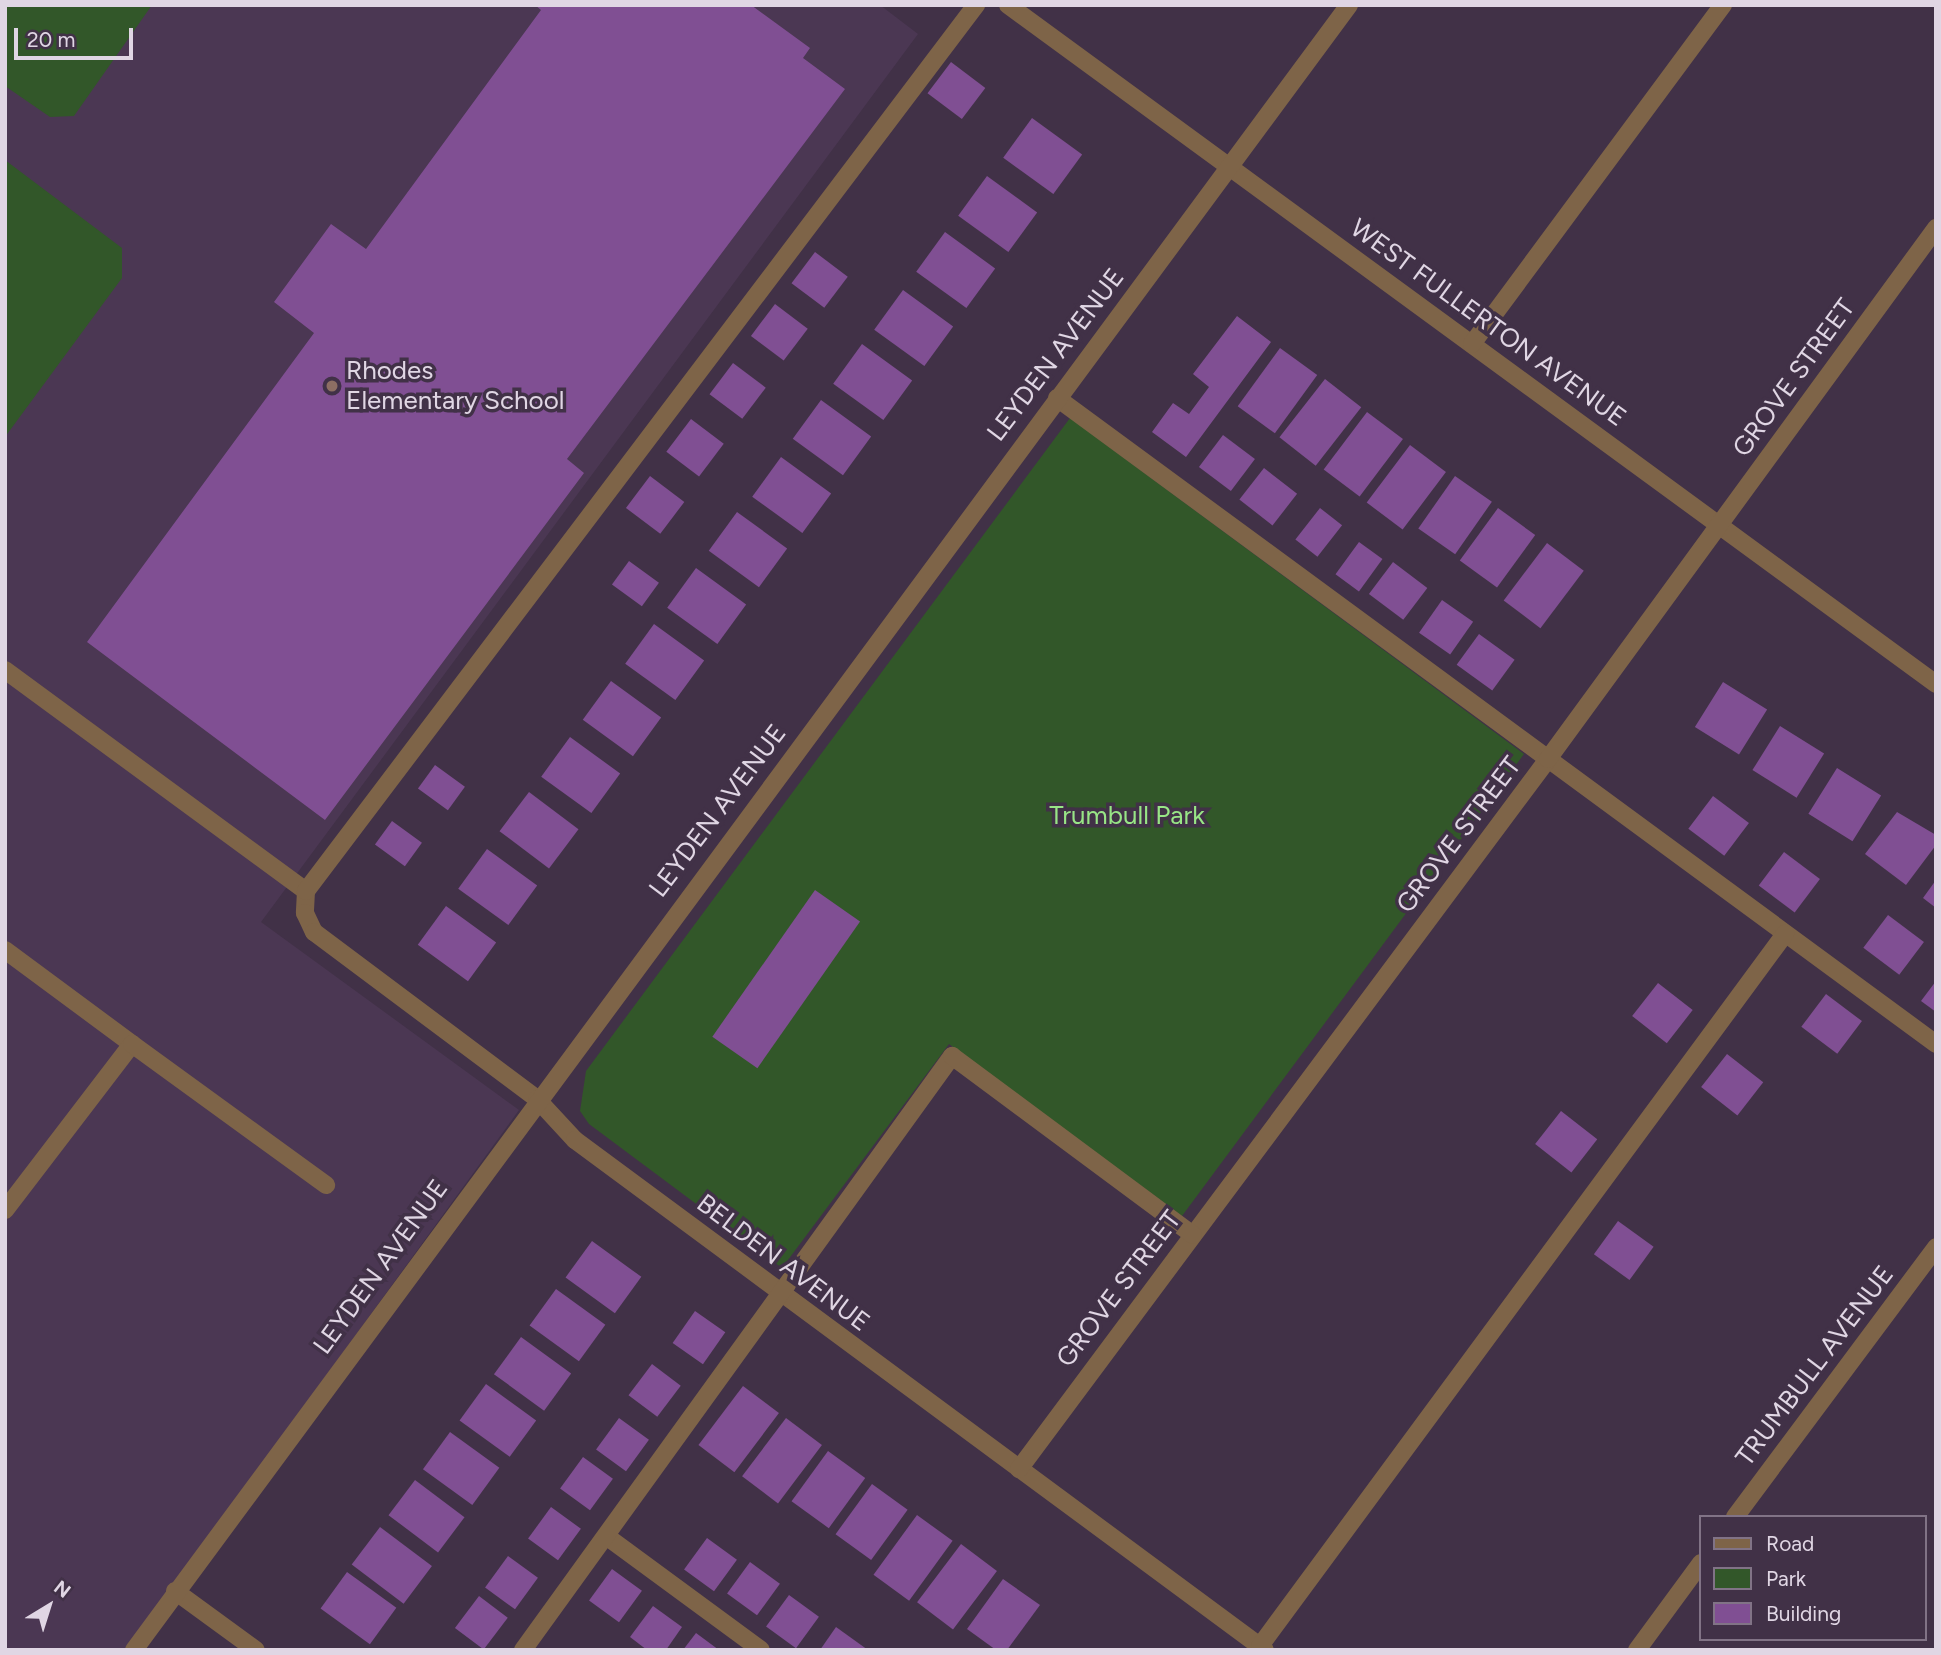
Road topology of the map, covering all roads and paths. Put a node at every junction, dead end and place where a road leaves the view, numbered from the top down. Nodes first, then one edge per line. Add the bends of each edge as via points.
1 (976, 5) edge
2 (1008, 5) edge
3 (1349, 5) edge
4 (1723, 5) edge
5 (1229, 166) junction
6 (1936, 229) edge
7 (1472, 344) junction
8 (1057, 398) junction
9 (1718, 525) junction
10 (5, 670) edge
11 (1936, 684) edge
12 (1548, 760) junction
13 (306, 891) junction
14 (1786, 934) junction
15 (5, 950) edge
16 (132, 1044) junction
17 (1936, 1044) edge
18 (537, 1099) junction
19 (326, 1185) dead end
20 (5, 1210) edge
21 (1193, 1235) junction
22 (1936, 1247) edge
23 (780, 1294) junction
24 (1018, 1469) junction
25 (1736, 1515) edge
26 (606, 1536) junction
27 (1700, 1564) edge
28 (175, 1591) junction
29 (1262, 1648) edge
30 (134, 1650) edge
31 (256, 1650) edge
32 (523, 1650) edge
33 (761, 1650) edge
34 (1637, 1650) edge

1 - 13 street
2 - 5 street, WEST FULLERTON AVENUE
3 - 5 street, LEYDEN AVENUE
4 - 7 street
5 - 7 street, WEST FULLERTON AVENUE
5 - 8 street, LEYDEN AVENUE
6 - 9 street, GROVE STREET
7 - 9 street, WEST FULLERTON AVENUE
8 - 12 street
8 - 18 street, LEYDEN AVENUE
9 - 11 street, WEST FULLERTON AVENUE
9 - 12 street, GROVE STREET
10 - 13 street
12 - 14 street
12 - 21 street, GROVE STREET
13 - 18 street, BELDEN AVENUE via 305,914 314,932
14 - 17 street
14 - 29 street
15 - 16 street
16 - 19 street
16 - 20 street
18 - 23 street, BELDEN AVENUE via 575,1140
18 - 28 street, LEYDEN AVENUE
21 - 23 street via 952,1056
21 - 24 street, GROVE STREET
22 - 25 street, TRUMBULL AVENUE
23 - 24 street, BELDEN AVENUE
23 - 26 street
24 - 29 street, BELDEN AVENUE
26 - 32 street
26 - 33 street
27 - 34 street
28 - 30 street, LEYDEN AVENUE
28 - 31 street

